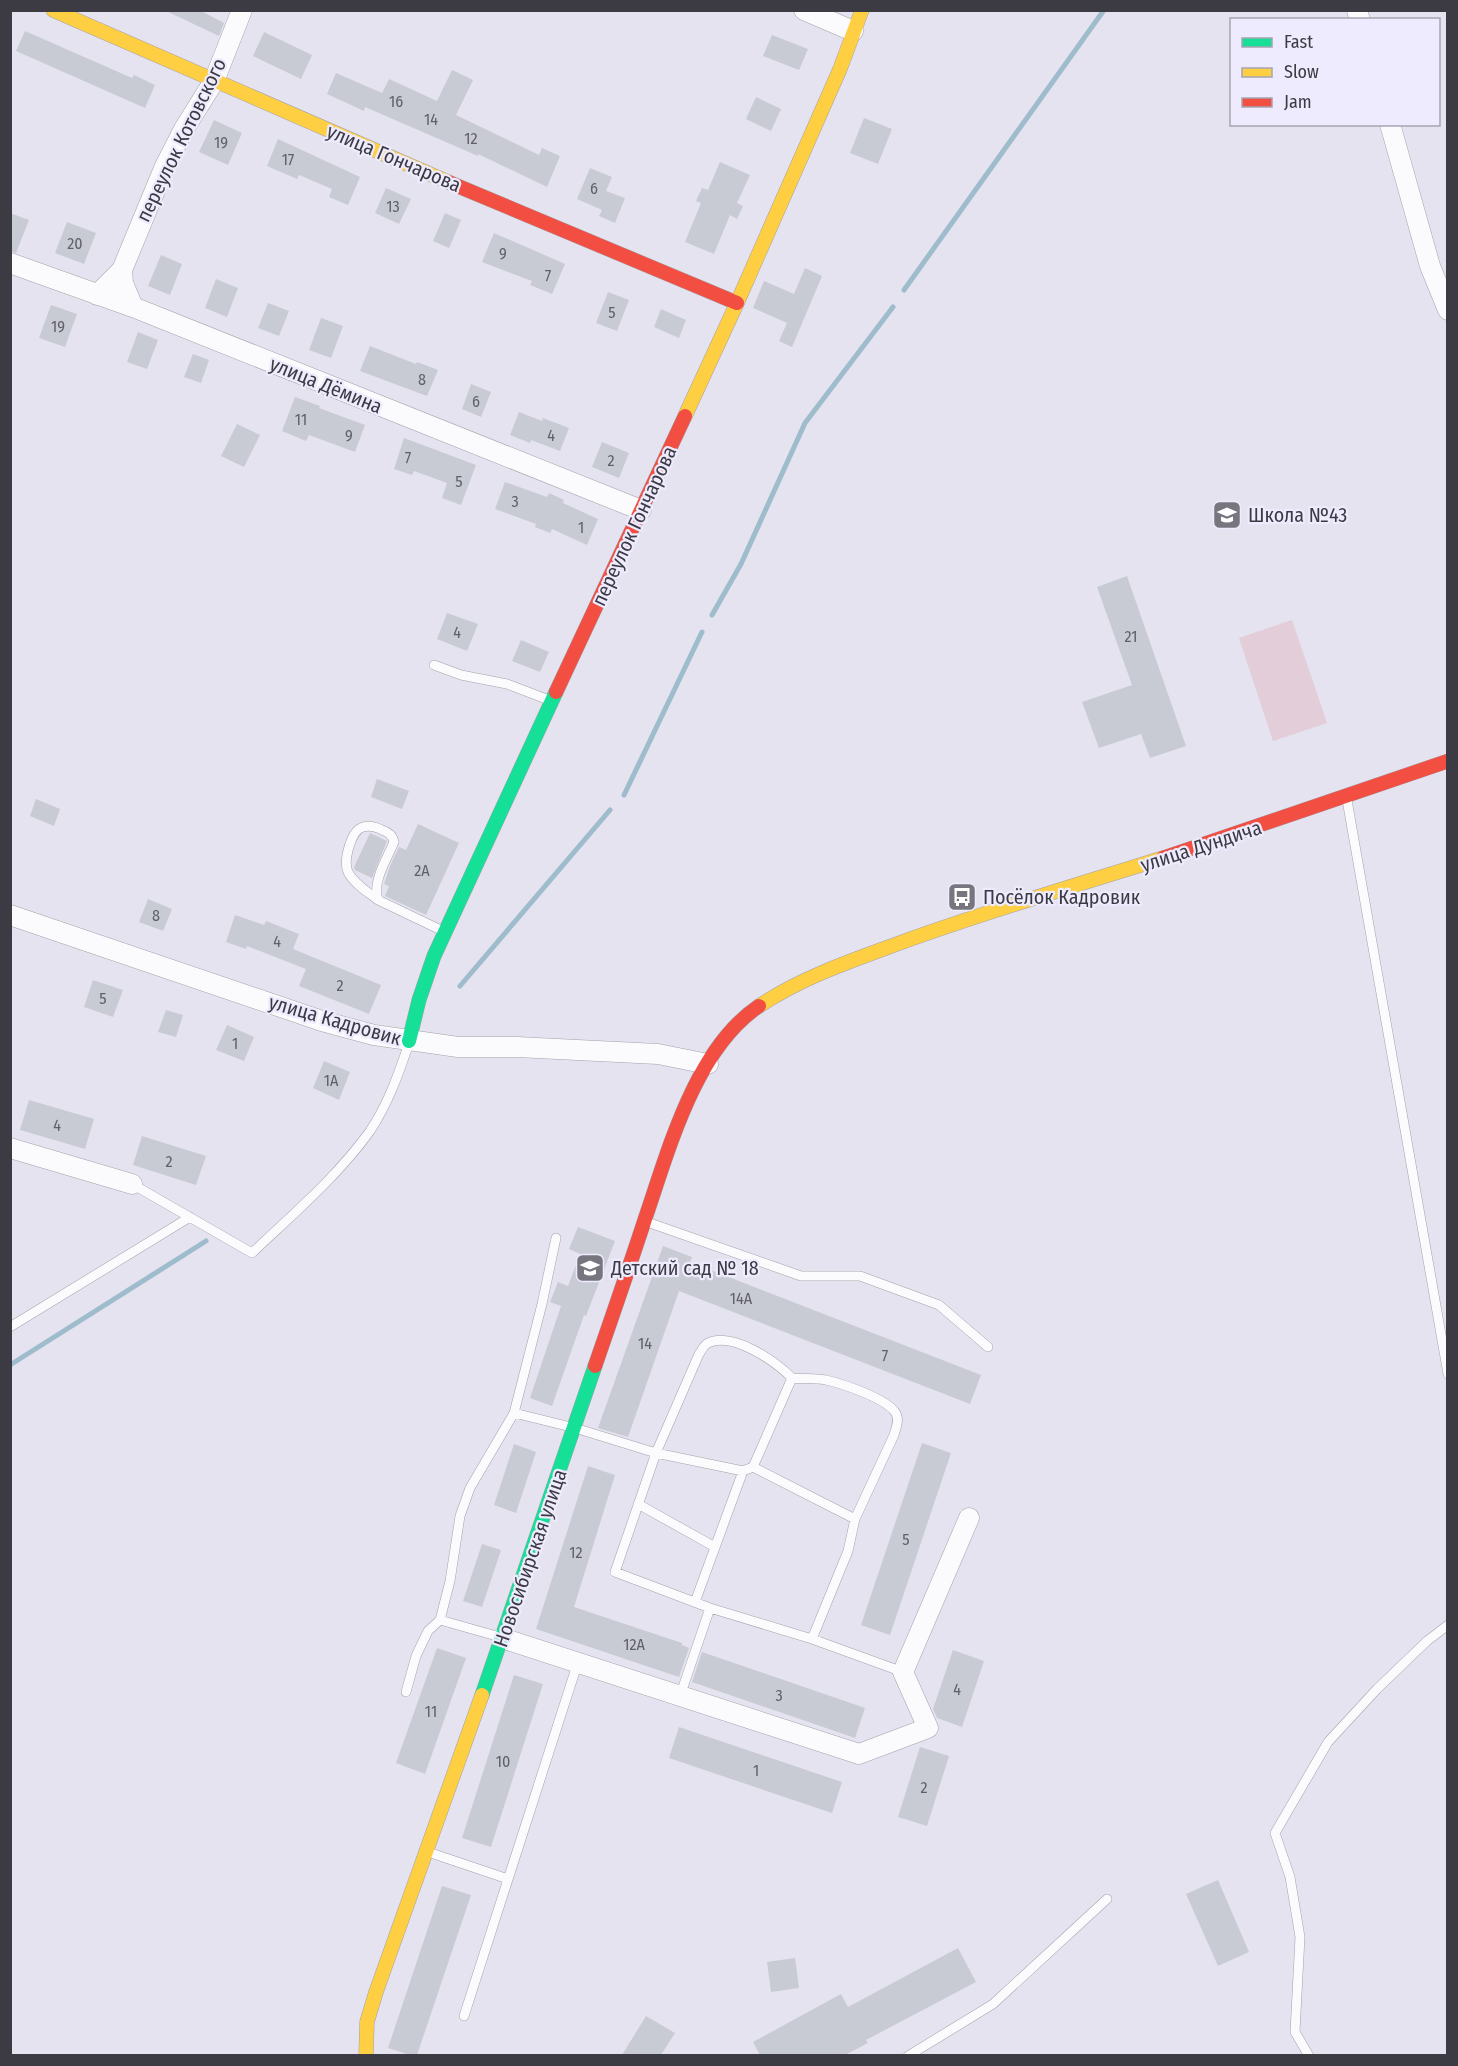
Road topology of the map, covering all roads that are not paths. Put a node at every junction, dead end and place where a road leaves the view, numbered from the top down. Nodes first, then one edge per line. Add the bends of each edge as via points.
1 (53, 10) edge
2 (242, 10) edge
3 (804, 10) edge
4 (862, 10) edge
5 (853, 31) junction
6 (214, 81) junction
7 (1391, 126) edge
8 (10, 263) edge
9 (122, 270) junction
10 (97, 295) junction
11 (737, 303) junction
12 (133, 307) junction
13 (1448, 310) edge
14 (641, 510) junction
15 (434, 665) dead end
16 (552, 701) junction
17 (1448, 761) edge
18 (1347, 797) junction
19 (378, 900) junction
20 (10, 915) edge
21 (445, 932) junction
22 (409, 1041) junction
23 (708, 1064) junction
24 (10, 1148) edge
25 (132, 1184) joint
26 (190, 1217) junction
27 (644, 1221) junction
28 (556, 1238) dead end
29 (10, 1327) edge
30 (988, 1347) dead end
31 (1448, 1374) edge
32 (792, 1378) junction
33 (513, 1413) junction
34 (575, 1428) junction
35 (656, 1453) junction
36 (753, 1467) junction
37 (743, 1471) junction
38 (639, 1504) junction
39 (969, 1518) dead end
40 (855, 1519) junction
41 (715, 1547) junction
42 (695, 1602) junction
43 (710, 1608) junction
44 (440, 1620) junction
45 (1448, 1625) edge
46 (502, 1638) junction
47 (812, 1639) junction
48 (579, 1662) junction
49 (903, 1671) junction
50 (406, 1692) dead end
51 (680, 1695) junction
52 (426, 1851) junction
53 (508, 1879) junction
54 (1107, 1899) dead end
55 (464, 2016) dead end
56 (366, 2055) edge
57 (908, 2055) edge
58 (1309, 2055) edge

1 - 6 street, улица Гончарова
2 - 6 street, переулок Котовского
3 - 5 street
4 - 5 street, переулок Гончарова
5 - 11 street, переулок Гончарова
6 - 9 street, переулок Котовского via 165,166
6 - 11 street, улица Гончарова
7 - 13 street via 1430,266
8 - 10 street, улица Дёмина
9 - 10 street
9 - 12 street
10 - 12 street, улица Дёмина
11 - 14 street, переулок Гончарова
12 - 14 street, улица Дёмина
14 - 16 street, переулок Гончарова
15 - 16 lane via 460,675 507,684
16 - 21 street, переулок Гончарова
17 - 18 street, улица Дундича
18 - 23 street, улица Дундича via 984,913 814,976 740,1020
18 - 31 lane
19 - 19 lane via 352,879 346,869 351,842 363,826 374,826 394,838 375,892
19 - 21 lane
20 - 22 street, улица Кадровик via 322,1021
21 - 22 street, переулок Гончарова via 419,1000
22 - 23 street, улица Кадровик via 458,1047 658,1054
22 - 26 lane via 399,1076 365,1136 328,1181 252,1253
23 - 27 street, Новосибирская улица via 689,1102
24 - 25 street
25 - 26 lane
26 - 29 lane
27 - 30 lane via 801,1276 860,1276 939,1305
27 - 34 street, Новосибирская улица
28 - 33 lane
32 - 35 lane via 761,1353 734,1343 706,1344
32 - 36 lane
32 - 40 lane via 824,1379 850,1387 884,1403 895,1413 898,1421 894,1436
33 - 34 lane
33 - 44 lane via 470,1488 460,1516
34 - 35 lane
34 - 46 street, Новосибирская улица
35 - 37 lane
35 - 38 lane
36 - 37 lane
36 - 40 lane
37 - 41 lane
38 - 41 lane
38 - 42 lane via 615,1572
39 - 49 street
40 - 47 lane via 848,1551
41 - 42 lane
42 - 43 lane
43 - 47 lane
43 - 51 lane
44 - 46 lane
44 - 50 lane via 428,1631 416,1656
45 - 58 lane via 1377,1689 1328,1742 1275,1833 1290,1877 1300,1937 1295,2032
46 - 48 street
46 - 52 street, Новосибирская улица
47 - 49 lane
48 - 51 street
48 - 53 lane
49 - 51 street via 928,1728 859,1754
52 - 53 lane
52 - 56 street, Новосибирская улица via 367,2022
53 - 55 lane
54 - 57 lane via 993,2004

